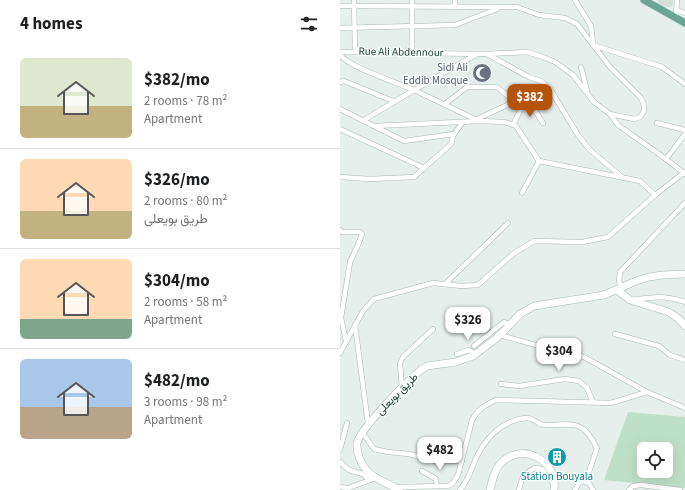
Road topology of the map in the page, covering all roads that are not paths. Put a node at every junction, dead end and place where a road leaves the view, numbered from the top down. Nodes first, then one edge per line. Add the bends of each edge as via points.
1 (354, 0) edge
2 (412, 0) edge
3 (455, 0) edge
4 (575, 0) edge
5 (644, 0) edge
6 (677, 0) edge
7 (340, 6) edge
8 (354, 6) junction
9 (412, 6) junction
10 (455, 6) junction
11 (500, 7) junction
12 (685, 13) edge
13 (676, 14) junction
14 (685, 23) edge
15 (412, 27) junction
16 (340, 28) edge
17 (354, 28) junction
18 (593, 45) junction
19 (386, 52) junction
20 (478, 54) junction
21 (486, 54) junction
22 (342, 56) edge
23 (581, 67) dead end
24 (340, 82) edge
25 (685, 84) edge
26 (414, 90) junction
27 (587, 94) junction
28 (393, 101) junction
29 (514, 102) junction
30 (445, 104) junction
31 (522, 107) junction
32 (340, 109) edge
33 (610, 114) junction
34 (364, 120) junction
35 (479, 120) junction
36 (463, 122) junction
37 (543, 123) dead end
38 (657, 123) dead end
39 (513, 125) junction
40 (374, 126) junction
41 (340, 129) edge
42 (685, 130) edge
43 (454, 134) junction
44 (685, 134) edge
45 (666, 159) junction
46 (539, 161) junction
47 (424, 168) junction
48 (684, 173) edge
49 (340, 177) edge
50 (623, 177) junction
51 (522, 192) dead end
52 (655, 195) junction
53 (685, 203) edge
54 (508, 223) dead end
55 (340, 230) edge
56 (685, 274) edge
57 (445, 284) junction
58 (619, 289) junction
59 (630, 300) junction
60 (685, 302) edge
61 (355, 324) junction
62 (510, 325) junction
63 (685, 326) edge
64 (433, 328) dead end
65 (615, 334) dead end
66 (500, 335) junction
67 (346, 340) junction
68 (474, 346) dead end
69 (340, 353) edge
70 (457, 354) dead end
71 (475, 354) junction
72 (685, 360) edge
73 (501, 384) dead end
74 (402, 388) junction
75 (647, 392) junction
76 (593, 402) junction
77 (685, 408) edge
78 (346, 423) dead end
79 (368, 424) junction
80 (362, 432) junction
81 (340, 450) edge
82 (340, 462) edge
83 (462, 462) junction
84 (422, 471) dead end
85 (373, 479) junction
86 (586, 481) junction
87 (438, 486) junction
88 (340, 487) edge
89 (426, 487) junction
90 (554, 488) edge
91 (397, 489) edge
92 (431, 490) edge
93 (460, 490) edge
94 (490, 490) edge
95 (519, 490) edge
96 (575, 490) edge
97 (593, 490) edge
98 (629, 490) edge
99 (680, 490) edge

1 - 8 street
2 - 9 street
3 - 10 street
4 - 18 street via 591,26
5 - 13 main road
6 - 13 street
7 - 8 street
8 - 9 street
8 - 17 street
9 - 10 street
9 - 15 street
10 - 11 street
11 - 15 street via 456,25
11 - 18 street via 517,7 539,15 565,18 577,24
12 - 13 street
13 - 14 main road
15 - 17 street
15 - 19 street via 412,50
16 - 17 street
17 - 19 street via 355,49
18 - 25 street via 662,67
18 - 33 street via 644,105 640,117 634,119
19 - 20 street, Rue Ali Abdennour
19 - 22 street, Rue Ali Abdennour
20 - 21 street, Rue Ali Abdennour
20 - 26 street
21 - 27 street, Rue Ali Abdennour via 527,52 555,62 572,75
21 - 50 street via 528,77 541,81 550,90 578,135
22 - 26 street via 369,72
23 - 27 street
24 - 28 street via 344,81
26 - 28 street
26 - 30 street
27 - 33 street, Rue Ali Abdennour
28 - 34 street
29 - 30 street via 497,87 467,87
29 - 31 street
29 - 35 street
30 - 35 street
31 - 37 street via 536,112
31 - 39 street
32 - 34 street
33 - 45 street via 618,125
34 - 40 street
35 - 36 street
35 - 39 street
36 - 40 street
36 - 43 street
38 - 42 street
39 - 46 street
40 - 43 street via 404,141
41 - 47 street
43 - 47 street via 451,144
44 - 45 street
45 - 48 street
46 - 50 street
46 - 51 street
47 - 49 street via 414,177
48 - 52 street
50 - 52 street via 640,181
52 - 57 street via 608,237 582,242 534,241 513,254 478,285
53 - 58 street via 620,272
54 - 57 street
55 - 67 street via 362,234 350,262 341,318
56 - 58 main road, طريق بويعلى via 649,277
57 - 61 street via 433,283 374,299
58 - 59 main road
58 - 62 main road, طريق بويعلى via 534,306 520,314
59 - 60 street via 655,296
59 - 63 main road via 669,312
61 - 67 street
61 - 79 street
62 - 66 main road, طريق بويعلى
62 - 68 street via 504,322
64 - 74 street via 403,357 400,363
65 - 72 street via 659,346 670,355
66 - 71 main road, طريق بويعلى
66 - 75 street via 584,357
67 - 69 street
70 - 71 street via 469,350
71 - 74 main road, طريق بويعلى via 456,362 427,366
73 - 76 street via 518,386 565,379 579,381 587,388
74 - 79 main road, طريق بويعلى
75 - 76 street via 611,403
75 - 77 street
76 - 83 street via 496,400 484,405 472,420
78 - 81 street
79 - 80 main road, طريق بويعلى
80 - 83 street via 374,449 435,461
80 - 85 main road, طريق بويعلى via 357,450
82 - 85 street via 349,470
83 - 87 street via 453,483
84 - 87 street via 436,479
85 - 88 street via 348,488
85 - 91 main road, طريق بويعلى
86 - 93 street via 597,448 586,431 580,425 542,425 533,418 526,418 511,422 491,435
86 - 96 street via 579,483
86 - 97 street
87 - 89 street
89 - 91 street
89 - 92 street
90 - 94 main road via 553,474 543,461 536,456 517,454 500,464
90 - 95 street via 542,469 535,468 524,475
98 - 99 street via 633,486 641,485

